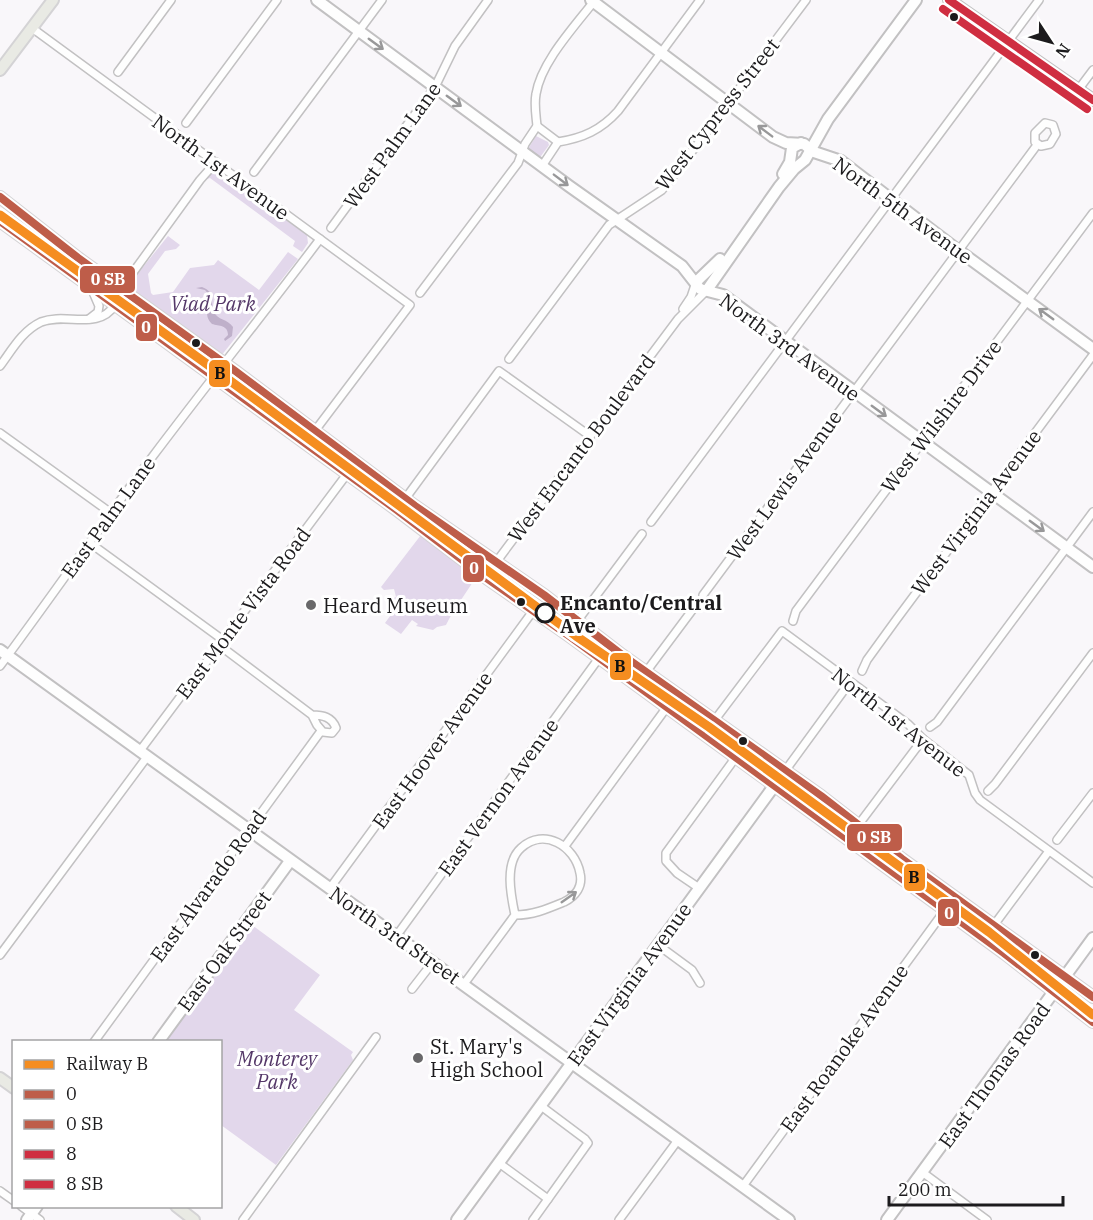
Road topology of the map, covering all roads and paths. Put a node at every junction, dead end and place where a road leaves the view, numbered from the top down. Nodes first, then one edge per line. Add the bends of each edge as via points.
1 (52, 0) edge
2 (171, 0) edge
3 (277, 0) edge
4 (317, 0) edge
5 (382, 0) edge
6 (488, 0) edge
7 (700, 0) edge
8 (806, 0) edge
9 (916, 0) edge
10 (949, 0) edge
11 (1039, 0) edge
12 (593, 1) edge
13 (32, 28) junction
14 (359, 31) junction
15 (1009, 42) junction
16 (661, 52) junction
17 (0, 70) edge
18 (1093, 70) edge
19 (118, 72) dead end
20 (435, 87) junction
21 (1078, 90) junction
22 (1093, 100) edge
23 (728, 103) junction
24 (828, 119) junction
25 (186, 123) dead end
26 (537, 126) junction
27 (819, 135) junction
28 (558, 142) junction
29 (1037, 145) dead end
30 (804, 146) junction
31 (522, 152) junction
32 (828, 156) junction
33 (216, 162) junction
34 (542, 166) junction
35 (254, 172) dead end
36 (0, 198) edge
37 (891, 200) junction
38 (1093, 213) edge
39 (618, 219) junction
40 (0, 221) edge
41 (331, 228) dead end
42 (320, 239) junction
43 (959, 251) junction
44 (696, 282) junction
45 (86, 283) junction
46 (121, 289) junction
47 (707, 290) junction
48 (420, 293) dead end
49 (1028, 301) junction
50 (116, 305) junction
51 (88, 319) junction
52 (678, 320) junction
53 (177, 329) junction
54 (786, 341) junction
55 (1093, 349) edge
56 (1093, 355) edge
57 (509, 359) dead end
58 (0, 366) edge
59 (219, 371) junction
60 (853, 392) junction
61 (314, 432) junction
62 (0, 433) edge
63 (590, 436) junction
64 (921, 443) junction
65 (347, 474) junction
66 (991, 493) junction
67 (405, 499) junction
68 (111, 513) junction
69 (1093, 513) edge
70 (651, 522) dead end
71 (642, 534) dead end
72 (90, 543) junction
73 (1067, 548) junction
74 (496, 562) junction
75 (1093, 567) edge
76 (485, 577) junction
77 (703, 595) dead end
78 (696, 605) dead end
79 (533, 611) junction
80 (578, 620) junction
81 (793, 621) dead end
82 (221, 643) junction
83 (4, 653) edge
84 (1093, 653) edge
85 (599, 658) junction
86 (0, 666) edge
87 (862, 671) dead end
88 (646, 672) junction
89 (850, 682) junction
90 (667, 707) junction
91 (312, 715) junction
92 (714, 721) junction
93 (930, 727) dead end
94 (321, 731) junction
95 (923, 739) junction
96 (143, 754) junction
97 (736, 757) junction
98 (780, 778) junction
99 (988, 791) dead end
100 (1093, 793) edge
101 (859, 824) junction
102 (248, 831) junction
103 (1057, 840) dead end
104 (566, 846) junction
105 (1049, 851) junction
106 (290, 861) junction
107 (1093, 883) edge
108 (330, 888) junction
109 (699, 888) junction
110 (945, 910) junction
111 (515, 915) junction
112 (994, 925) junction
113 (396, 935) junction
114 (1093, 938) edge
115 (657, 945) junction
116 (0, 955) edge
117 (433, 962) junction
118 (1065, 977) junction
119 (700, 983) dead end
120 (464, 984) junction
121 (412, 989) dead end
122 (1055, 990) junction
123 (1093, 997) edge
124 (1093, 1022) edge
125 (376, 1037) dead end
126 (95, 1040) edge
127 (159, 1040) edge
128 (572, 1063) junction
129 (541, 1106) junction
130 (678, 1140) junction
131 (499, 1163) junction
132 (922, 1172) junction
133 (743, 1186) junction
134 (548, 1199) junction
135 (179, 1208) edge
136 (194, 1220) edge
137 (243, 1220) edge
138 (457, 1220) edge
139 (533, 1220) edge
140 (619, 1220) edge
141 (789, 1220) edge
142 (887, 1220) edge
143 (987, 1220) edge

1 - 13 main road
2 - 19 street
3 - 25 street
4 - 14 street, North 3rd Avenue
5 - 14 street
6 - 20 street, West Palm Lane via 455,46
7 - 16 street
8 - 23 street, West Cypress Street
9 - 24 street, West Encanto Boulevard
10 - 15 street
11 - 15 street
12 - 16 street, North 5th Avenue
12 - 26 street via 540,78 535,106
13 - 17 main road
13 - 33 street, North 1st Avenue
14 -> 20 street, North 3rd Avenue
14 - 35 street
15 - 21 street
15 - 37 street
16 - 23 street, North 5th Avenue
16 - 28 street via 609,121 582,137
18 - 21 street
20 -> 31 street, North 3rd Avenue
20 - 41 street, West Palm Lane
21 - 22 street
30 -> 23 street, North 5th Avenue via 777,139
23 - 39 street, West Cypress Street via 662,190
24 - 27 street, West Encanto Boulevard
24 - 30 street, West Encanto Boulevard
26 - 28 street
26 - 31 street
27 - 30 street, West Encanto Boulevard
27 - 32 street via 820,146
28 - 34 street
29 - 43 street, West Lewis Avenue
30 - 32 street, North 5th Avenue
30 - 44 street, West Encanto Boulevard via 791,150 788,167 721,259
30 - 47 street, West Encanto Boulevard via 805,160 779,187
31 - 34 street, North 3rd Avenue
31 - 48 street via 518,163
32 - 37 street, North 5th Avenue via 841,161
33 - 42 street, North 1st Avenue
33 - 46 street
34 -> 39 street, North 3rd Avenue
36 - 46 main road
37 - 43 street, North 5th Avenue
37 - 54 street
38 - 49 street, West Wilshire Drive
39 - 44 street, North 3rd Avenue via 682,266
39 - 57 street, West Cypress Street via 609,225
40 - 45 main road
42 - 59 street
42 - 61 street, North 1st Avenue via 410,304
43 - 49 street, North 5th Avenue
43 - 60 street, West Lewis Avenue
44 - 47 street, North 3rd Avenue via 700,289
44 - 52 street, West Encanto Boulevard
45 - 50 main road
45 - 51 street via 99,306 98,312
46 - 53 main road
47 - 52 street, West Encanto Boulevard
47 - 54 street, North 3rd Avenue via 723,296
55 -> 49 street, North 5th Avenue
49 - 64 street, West Wilshire Drive
50 - 51 street via 104,316
50 - 53 main road via 119,301 133,302
50 - 59 main road
51 - 58 street via 53,319 32,327
52 - 63 street, West Encanto Boulevard
53 - 59 main road
54 - 60 street, North 3rd Avenue
54 - 70 street
56 - 66 street, West Virginia Avenue
59 - 61 main road
59 - 65 main road
59 - 68 street, East Palm Lane
60 -> 64 street, North 3rd Avenue
60 - 77 street, West Lewis Avenue
61 - 67 main road
62 - 68 street
63 - 67 street via 499,371
63 - 74 street, West Encanto Boulevard
64 - 66 street, North 3rd Avenue
64 - 81 street, West Wilshire Drive via 796,611
65 - 76 main road
65 - 82 street, East Monte Vista Road
66 -> 73 street, North 3rd Avenue
66 - 87 street, West Virginia Avenue
67 - 74 main road
68 - 72 street, East Palm Lane
69 - 73 street
71 - 80 street
72 - 82 street
72 - 83 street, East Palm Lane
73 - 75 street, North 3rd Avenue
73 - 93 street
74 - 76 street, West Encanto Boulevard
74 - 80 main road
76 - 79 main road
78 - 88 street
79 - 85 main road
79 - 108 street, East Hoover Avenue
80 - 88 main road
82 - 91 street
82 - 96 street, East Monte Vista Road
83 - 86 street, East Palm Lane
83 - 96 street, North 3rd Street
84 - 99 street
85 - 90 main road
85 - 113 street, East Vernon Avenue
88 - 92 main road
89 - 92 street, North 1st Avenue via 782,631
89 - 95 street, North 1st Avenue
89 - 98 street
90 - 97 main road
90 - 104 street
91 - 94 street
91 - 94 street, East Alvarado Road via 333,721 336,728 332,733
92 - 98 main road
94 - 102 street, East Alvarado Road
95 - 101 street
95 - 105 street, North 1st Avenue via 969,775 980,800
96 - 102 street, North 3rd Street
96 - 116 street, East Monte Vista Road
97 - 98 main road
97 - 109 street via 666,853 670,867
98 - 101 main road
98 - 109 street, East Virginia Avenue
98 - 110 main road
100 - 103 street
101 - 112 main road
102 - 106 street, North 3rd Street
102 - 126 street, East Alvarado Road
104 - 111 street via 544,839 520,848 510,880
111 -> 104 street via 532,915 570,899 578,891 582,879 579,866
105 - 107 street, North 1st Avenue
105 - 112 street
106 - 108 street, North 3rd Street
106 - 127 street, East Oak Street
108 - 113 street, North 3rd Street
109 - 115 street, East Virginia Avenue
110 - 122 main road
110 - 133 street, East Roanoke Avenue
111 - 120 street
112 - 118 main road
113 - 117 street, North 3rd Street
114 - 118 street, East Thomas Road
115 - 119 street via 692,970
115 - 128 street, East Virginia Avenue
117 - 120 street, North 3rd Street
117 - 121 street
118 - 122 street, East Thomas Road
118 - 123 main road
120 - 128 street, North 3rd Street
122 - 124 main road
122 - 132 street, East Thomas Road
125 - 137 street
128 - 129 street, East Virginia Avenue
128 - 130 street, North 3rd Street
129 - 131 street, East Virginia Avenue
129 - 134 street via 588,1143
130 - 133 street, North 3rd Street
130 - 140 street
131 - 134 street
131 - 138 street, East Virginia Avenue
132 - 142 street, East Thomas Road
132 - 143 street
133 - 141 street, North 3rd Street
134 - 139 street
135 - 136 main road

